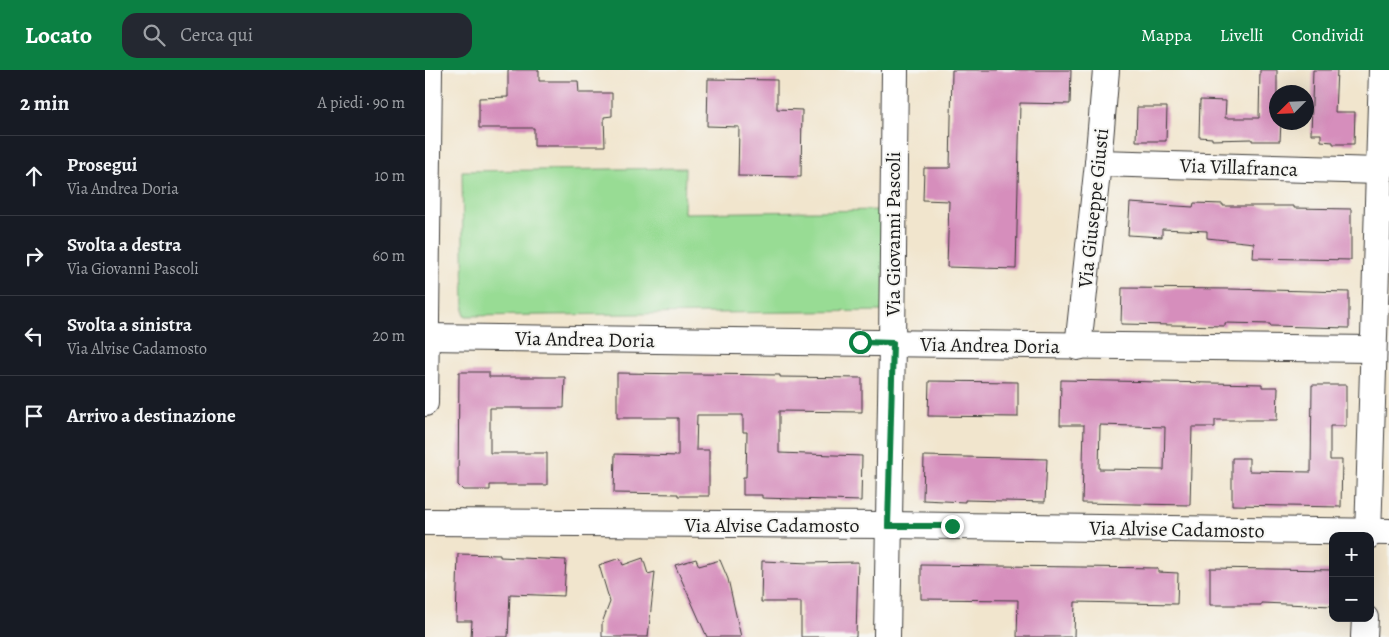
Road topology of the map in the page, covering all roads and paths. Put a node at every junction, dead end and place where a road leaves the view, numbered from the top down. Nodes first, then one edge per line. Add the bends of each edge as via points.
1 (429, 70) edge
2 (895, 70) edge
3 (1105, 70) edge
4 (1382, 70) edge
5 (1098, 163) junction
6 (1379, 171) junction
7 (426, 189) edge
8 (893, 343) junction
9 (1079, 347) junction
10 (1373, 349) junction
11 (426, 352) edge
12 (425, 403) edge
13 (425, 522) edge
14 (888, 526) junction
15 (1375, 533) edge
16 (1365, 622) edge
17 (887, 637) edge
18 (1364, 637) edge

1 - 7 street
2 - 8 street, Via Giovanni Pascoli
3 - 5 street, Via Giuseppe Giusti
4 - 6 street
5 - 6 street, Via Villafranca
5 - 9 street, Via Giuseppe Giusti
6 - 10 street
7 - 11 street
8 - 9 street, Via Andrea Doria
8 - 11 street, Via Andrea Doria
8 - 14 street, Via Giovanni Pascoli
9 - 10 street, Via Andrea Doria
10 - 15 street
11 - 12 street
13 - 14 street, Via Alvise Cadamosto
14 - 15 street, Via Alvise Cadamosto
14 - 17 street, Via Giovanni Pascoli
16 - 18 street

